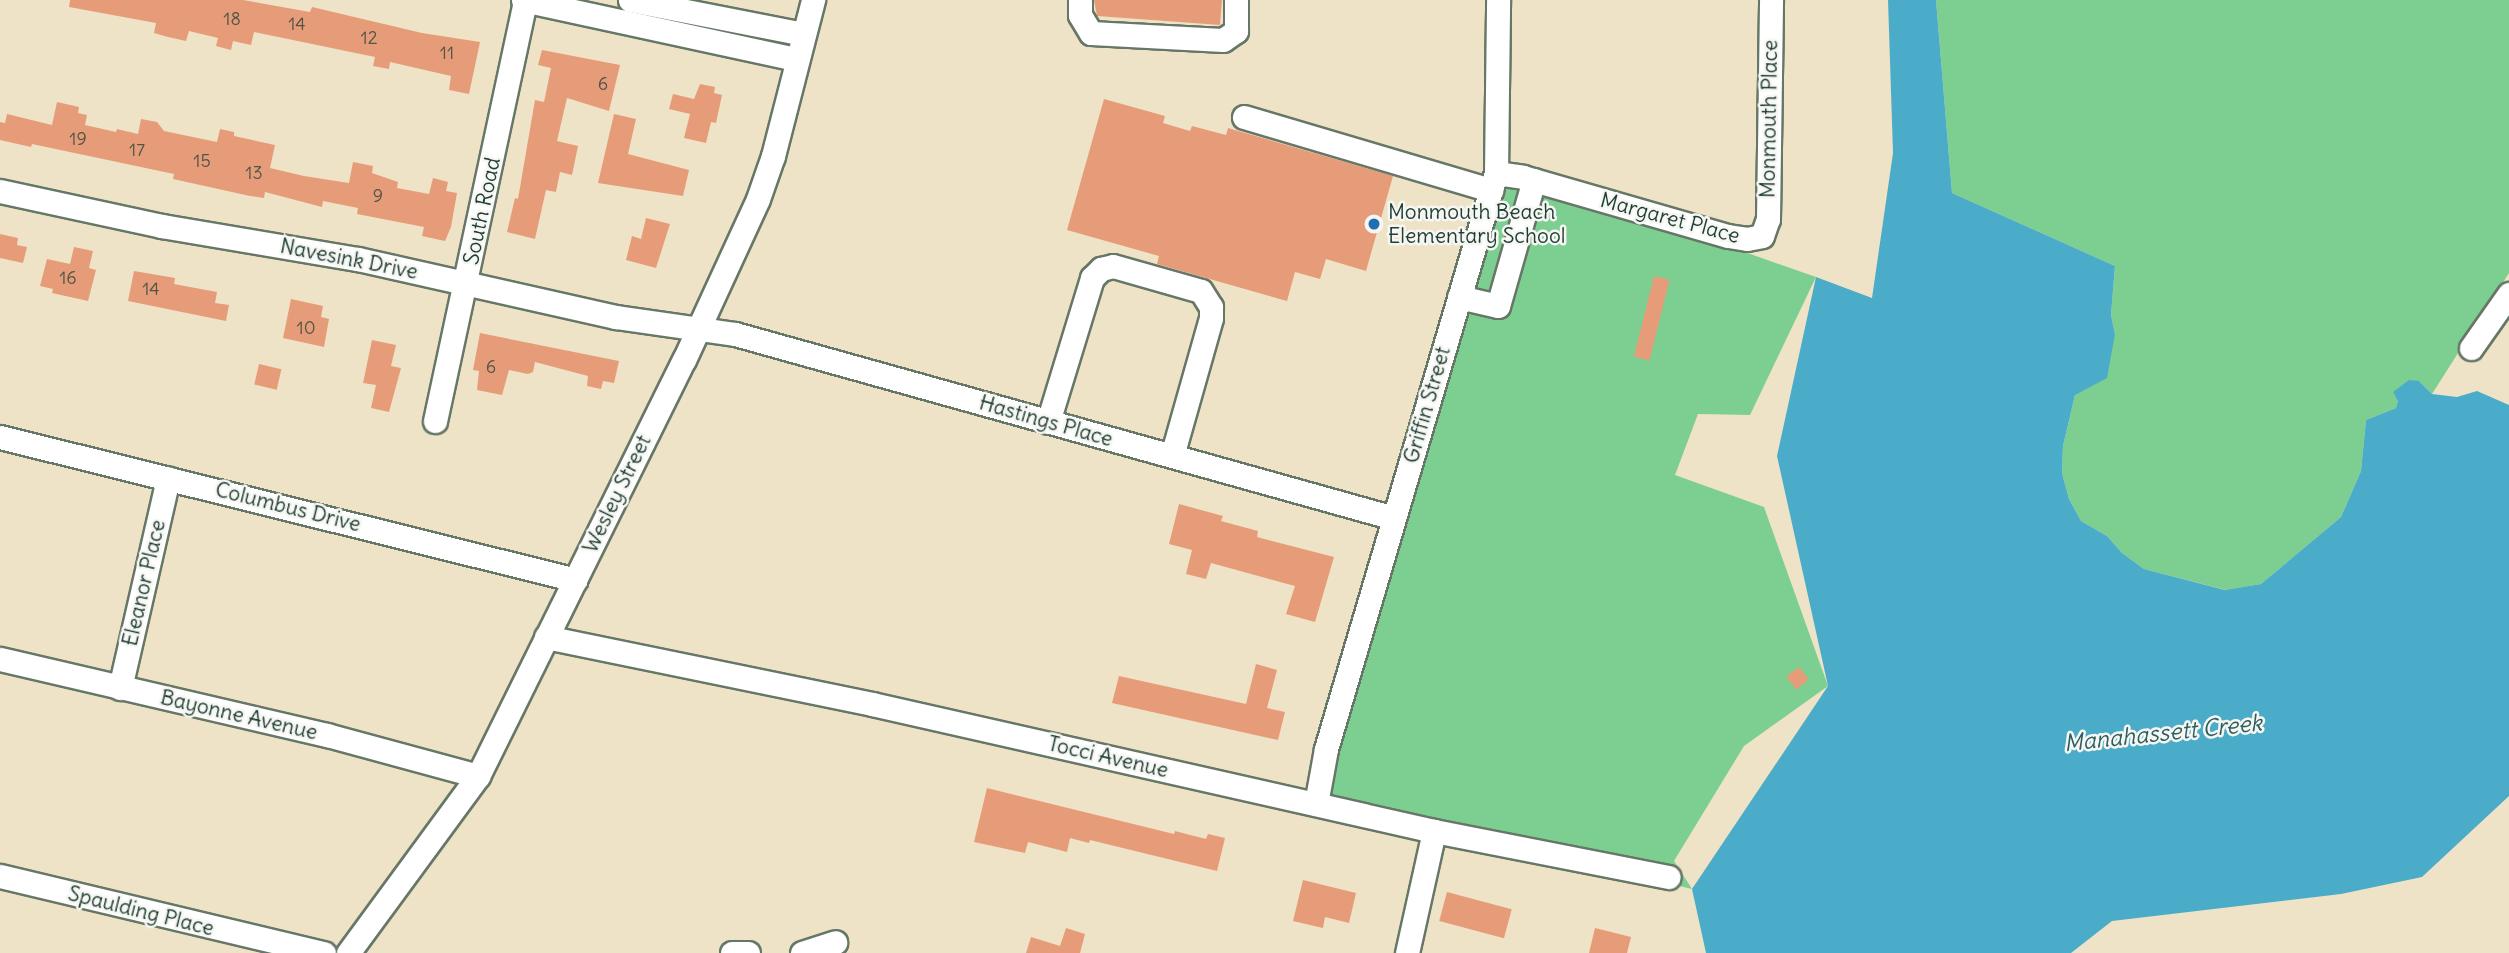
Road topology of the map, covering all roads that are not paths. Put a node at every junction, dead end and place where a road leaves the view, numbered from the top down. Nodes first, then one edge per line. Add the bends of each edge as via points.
1 (524, 0) edge
2 (630, 0) edge
3 (813, 0) edge
4 (1080, 0) edge
5 (1236, 0) edge
6 (1498, 0) edge
7 (1771, 0) edge
8 (804, 34) junction
9 (797, 59) junction
10 (1244, 117) dead end
11 (1534, 180) junction
12 (1493, 181) junction
13 (0, 191) edge
14 (1762, 236) joint
15 (467, 282) junction
16 (2509, 294) edge
17 (1460, 296) junction
18 (697, 329) junction
19 (2472, 348) dead end
20 (435, 421) dead end
21 (1048, 422) junction
22 (0, 437) edge
23 (1172, 456) junction
24 (168, 478) junction
25 (1394, 518) junction
26 (576, 580) junction
27 (546, 637) junction
28 (0, 659) edge
29 (120, 688) junction
30 (478, 776) junction
31 (1316, 804) junction
32 (1434, 831) junction
33 (0, 876) edge
34 (1669, 877) dead end
35 (835, 942) dead end
36 (324, 953) edge
37 (348, 953) edge
38 (732, 953) edge
39 (748, 953) edge
40 (802, 953) edge
41 (1408, 953) edge

1 - 9 street
1 - 15 street, South Road
2 - 8 street
3 - 8 street, Wesley Street
4 - 5 street via 1080,15 1091,33 1223,40 1236,31
6 - 12 street, Griffin Street
7 - 14 street, Monmouth Place via 1768,219
8 - 9 street, Wesley Street
9 - 18 street, Wesley Street via 758,199
10 - 12 street, Margaret Place
11 - 12 street, Margaret Place
11 - 14 street, Margaret Place via 1728,236
11 - 17 street via 1498,306
12 - 17 street, Griffin Street
13 - 15 street, Navesink Drive
15 - 18 street, Navesink Drive via 616,317
15 - 20 street, South Road
16 - 19 street
17 - 25 street, Griffin Street
18 - 21 street, Hastings Place via 735,334
18 - 26 street, Wesley Street
21 - 23 street, Hastings Place
21 - 23 street via 1092,278 1101,269 1125,269 1201,291 1211,307
22 - 24 street, Columbus Drive
23 - 25 street, Hastings Place
24 - 26 street, Columbus Drive
24 - 29 street, Eleanor Place
25 - 31 street, Griffin Street via 1326,749
26 - 27 street, Wesley Street
27 - 30 street, Wesley Street
27 - 31 street, Tocci Avenue via 872,704
28 - 29 street, Bayonne Avenue
29 - 30 street, Bayonne Avenue via 327,735
30 - 37 street, Wesley Street
31 - 32 street, Tocci Avenue
32 - 34 street, Tocci Avenue
32 - 41 street
33 - 36 street, Spaulding Place
35 - 40 street
38 - 39 street

